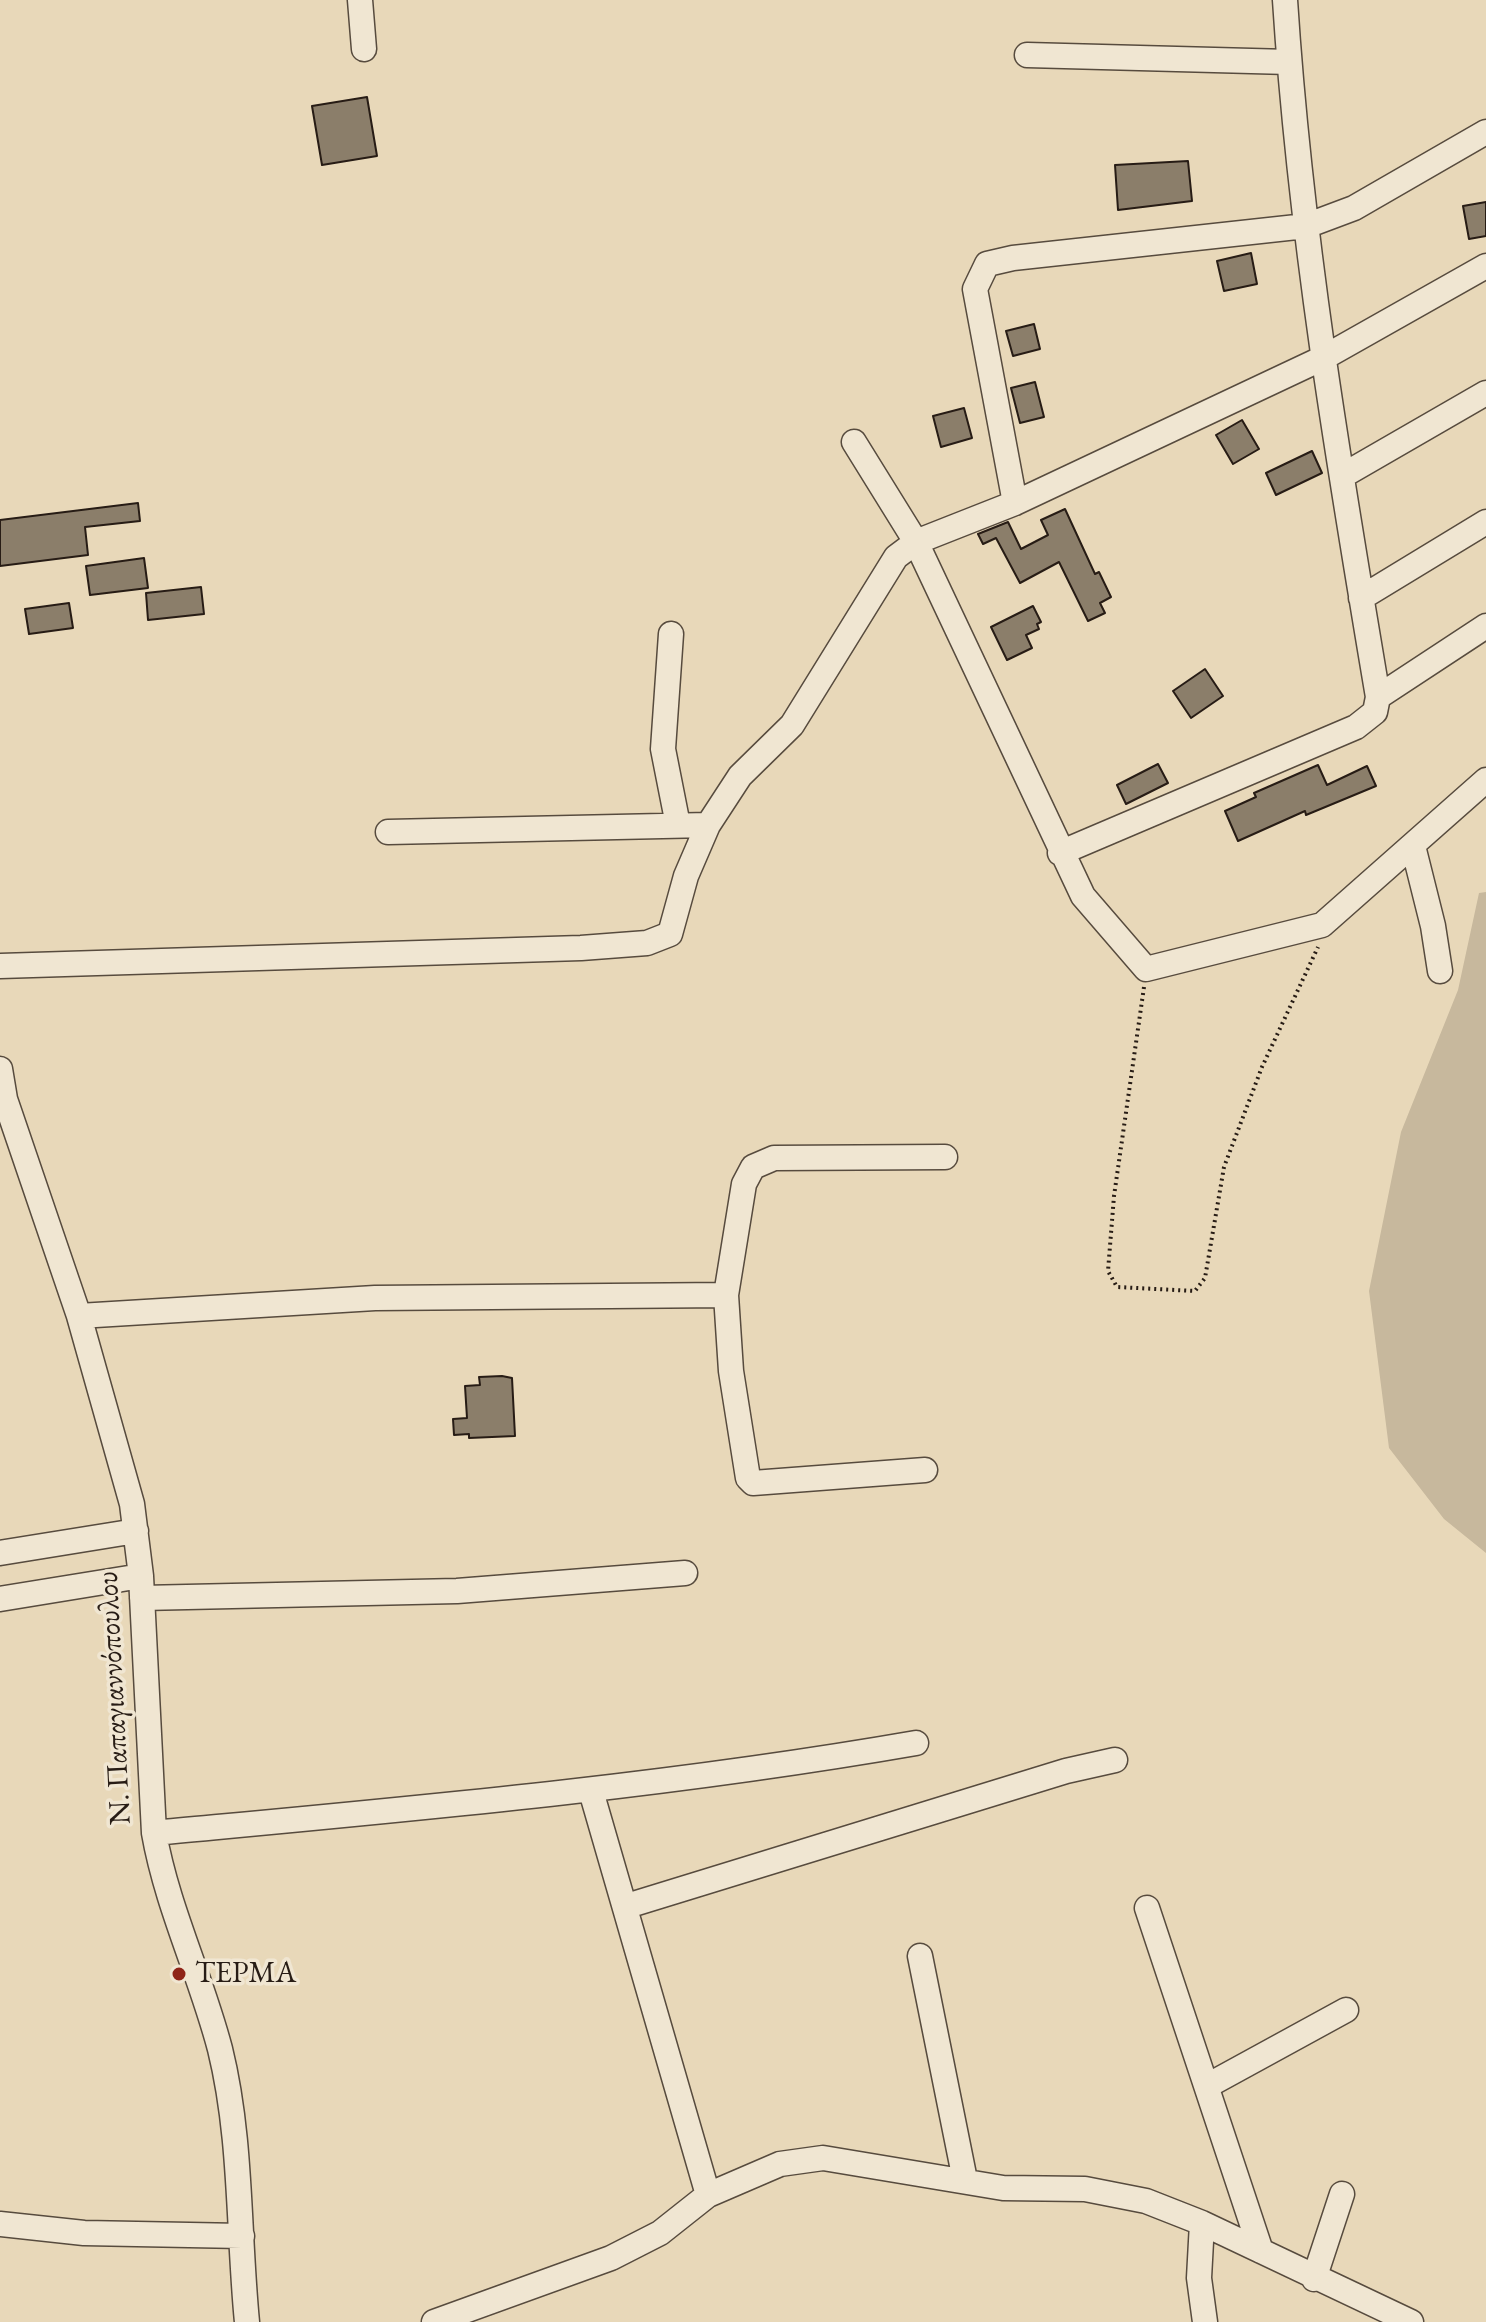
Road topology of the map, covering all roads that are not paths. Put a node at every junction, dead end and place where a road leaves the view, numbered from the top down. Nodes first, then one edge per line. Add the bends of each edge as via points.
1 (360, 0) edge
2 (1285, 0) edge
3 (364, 49) dead end
4 (1027, 55) dead end
5 (1289, 62) junction
6 (1486, 132) edge
7 (1306, 226) junction
8 (1486, 266) edge
9 (1323, 358) junction
10 (1486, 393) edge
11 (854, 442) dead end
12 (1342, 476) junction
13 (1015, 503) junction
14 (1486, 522) edge
15 (916, 542) junction
16 (1361, 598) junction
17 (1486, 626) edge
18 (671, 634) dead end
19 (1378, 697) junction
20 (1486, 780) edge
21 (678, 825) junction
22 (708, 825) junction
23 (388, 832) dead end
24 (1413, 846) junction
25 (1060, 853) junction
26 (0, 966) edge
27 (1440, 971) dead end
28 (0, 1069) edge
29 (945, 1157) dead end
30 (726, 1295) junction
31 (79, 1316) junction
32 (925, 1470) dead end
33 (136, 1531) junction
34 (0, 1553) edge
35 (685, 1573) dead end
36 (142, 1587) junction
37 (0, 1599) edge
38 (916, 1743) dead end
39 (1115, 1760) dead end
40 (591, 1791) junction
41 (154, 1833) junction
42 (627, 1906) junction
43 (1147, 1908) dead end
44 (920, 1956) dead end
45 (1346, 2010) dead end
46 (1207, 2086) junction
47 (965, 2180) junction
48 (1342, 2194) dead end
49 (708, 2195) junction
50 (1202, 2223) junction
51 (0, 2224) edge
52 (242, 2236) junction
53 (1261, 2251) junction
54 (1314, 2279) junction
55 (240, 2318) edge
56 (434, 2322) edge
57 (1205, 2322) edge
58 (1411, 2322) edge

1 - 3 street
2 - 5 street
4 - 5 street
5 - 7 street
6 - 7 street via 1354,208
7 - 9 street
7 - 13 street via 987,264 975,289
8 - 9 street
9 - 12 street
9 - 13 street
10 - 12 street
11 - 15 street
12 - 16 street
13 - 15 street
14 - 16 street
15 - 22 street via 896,557 792,725 740,776
15 - 25 street
16 - 19 street
17 - 19 street
18 - 21 street via 663,749
19 - 25 street via 1375,712 1356,727
20 - 24 street
21 - 22 street
21 - 23 street
22 - 26 street via 670,934 647,943
24 - 25 street via 1322,925 1146,969 1083,896
24 - 27 street
28 - 31 street, Ν. Παπαγιαννόπουλου via 5,1099
29 - 30 street via 774,1158 753,1167 744,1184
30 - 31 street via 375,1298
30 - 32 street via 731,1371 753,1483
31 - 33 street, Ν. Παπαγιαννόπουλου
33 - 34 street
33 - 36 street, Ν. Παπαγιαννόπουλου
35 - 36 street via 457,1591
36 - 37 street
36 - 41 street, Ν. Παπαγιαννόπουλου
38 - 40 street
39 - 42 street
40 - 41 street
40 - 42 street
41 - 52 street, Ν. Παπαγιαννόπουλου via 160,1867 220,2051 234,2134
42 - 49 street
43 - 46 street
44 - 47 street
45 - 46 street
46 - 53 street
47 - 49 street via 865,2163 800,2159
47 - 50 street via 1003,2188 1115,2193
48 - 54 street
49 - 56 street via 660,2233 611,2258
50 - 53 street
50 - 57 street via 1199,2278
51 - 52 street via 84,2233
52 - 55 street, Ν. Παπαγιαννόπουλου
53 - 54 street
54 - 58 street

